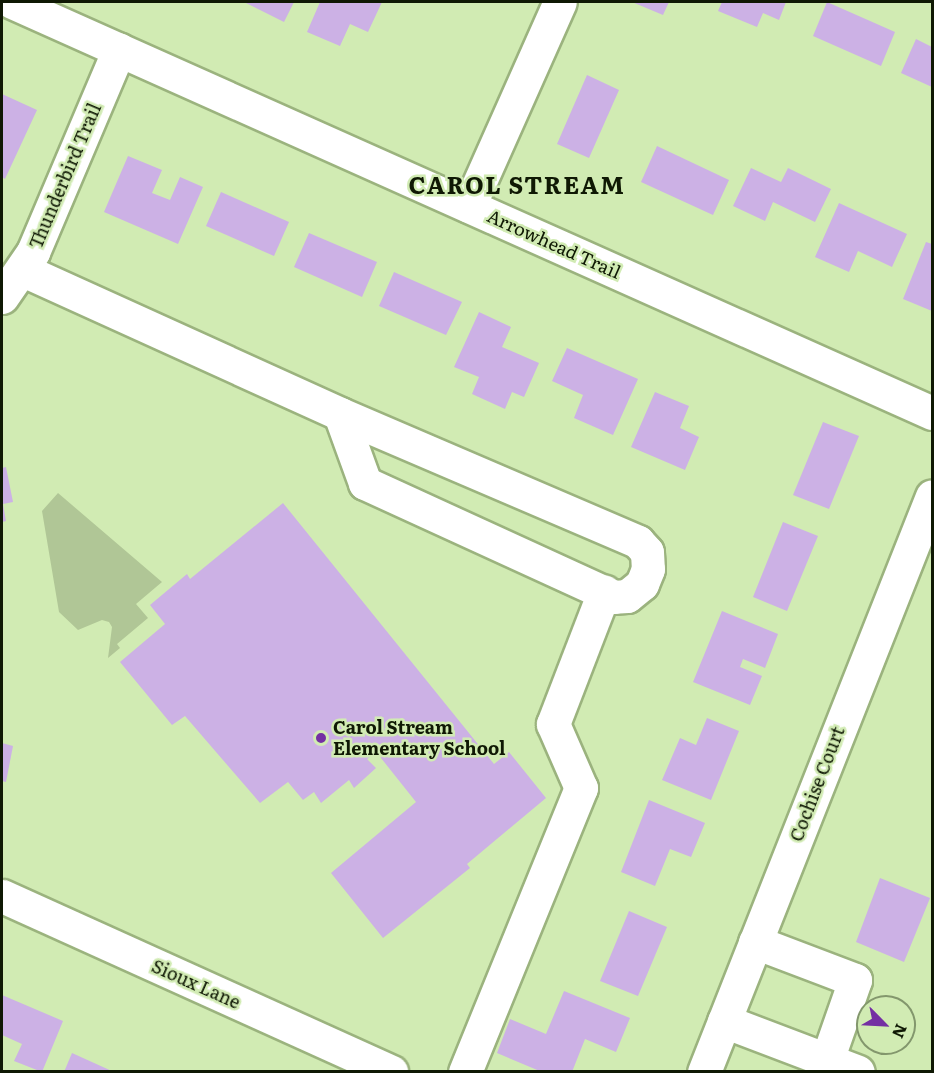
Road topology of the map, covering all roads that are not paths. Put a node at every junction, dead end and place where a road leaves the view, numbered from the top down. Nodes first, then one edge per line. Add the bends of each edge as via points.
1 (12, 2) edge
2 (560, 2) edge
3 (119, 49) junction
4 (470, 206) junction
5 (23, 270) junction
6 (2, 297) edge
7 (933, 413) edge
8 (340, 414) junction
9 (933, 496) edge
10 (604, 592) junction
11 (2, 896) edge
12 (755, 942) junction
13 (724, 1021) junction
14 (827, 1060) junction
15 (391, 1071) edge
16 (465, 1071) edge
17 (704, 1071) edge
18 (858, 1071) edge

1 - 3 street, Arrowhead Trail
2 - 4 street
3 - 4 street, Arrowhead Trail
3 - 5 street, Thunderbird Trail
4 - 7 street, Arrowhead Trail
5 - 6 street, Thunderbird Trail
5 - 8 street
8 - 10 street via 366,483
8 - 10 street via 638,542 647,552 648,568 642,584 627,596
9 - 12 street, Cochise Court
10 - 16 street via 553,724 581,788
11 - 15 street, Sioux Lane
12 - 13 street, Cochise Court
12 - 14 street via 855,980
13 - 14 street
13 - 17 street, Cochise Court
14 - 18 street

